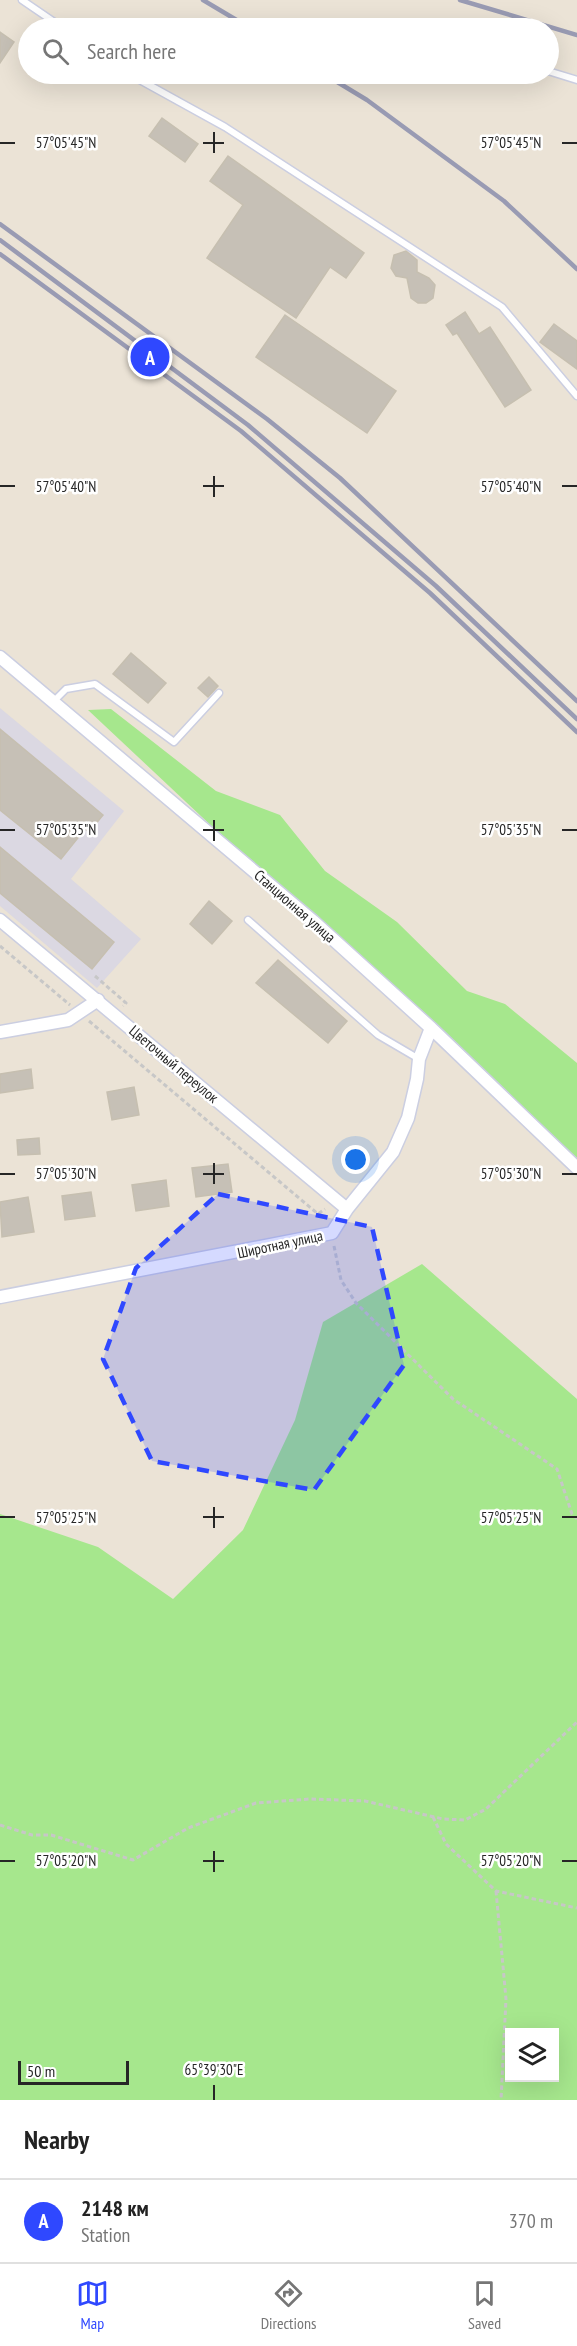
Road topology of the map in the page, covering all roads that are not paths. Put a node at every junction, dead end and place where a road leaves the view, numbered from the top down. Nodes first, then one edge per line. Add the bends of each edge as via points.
1 (22, 0) edge
2 (48, 18) edge
3 (559, 74) edge
4 (577, 80) edge
5 (147, 84) edge
6 (577, 396) edge
7 (0, 657) edge
8 (219, 693) dead end
9 (54, 701) junction
10 (0, 920) edge
11 (248, 920) dead end
12 (98, 1000) junction
13 (431, 1028) junction
14 (0, 1032) edge
15 (419, 1059) junction
16 (577, 1168) edge
17 (347, 1209) junction
18 (0, 1297) edge

1 - 2 lane
3 - 4 lane
5 - 6 lane via 225,127 502,307
7 - 9 street, Станционная улица
8 - 9 lane via 174,742 95,684 66,689
9 - 13 street, Станционная улица via 313,921
10 - 12 street, Цветочный переулок
11 - 15 lane via 378,1035
12 - 14 street via 68,1020
12 - 17 street, Цветочный переулок
13 - 15 street, Широтная улица
13 - 16 street, Станционная улица
15 - 17 street, Широтная улица via 408,1118 393,1152
17 - 18 street, Широтная улица via 332,1233

